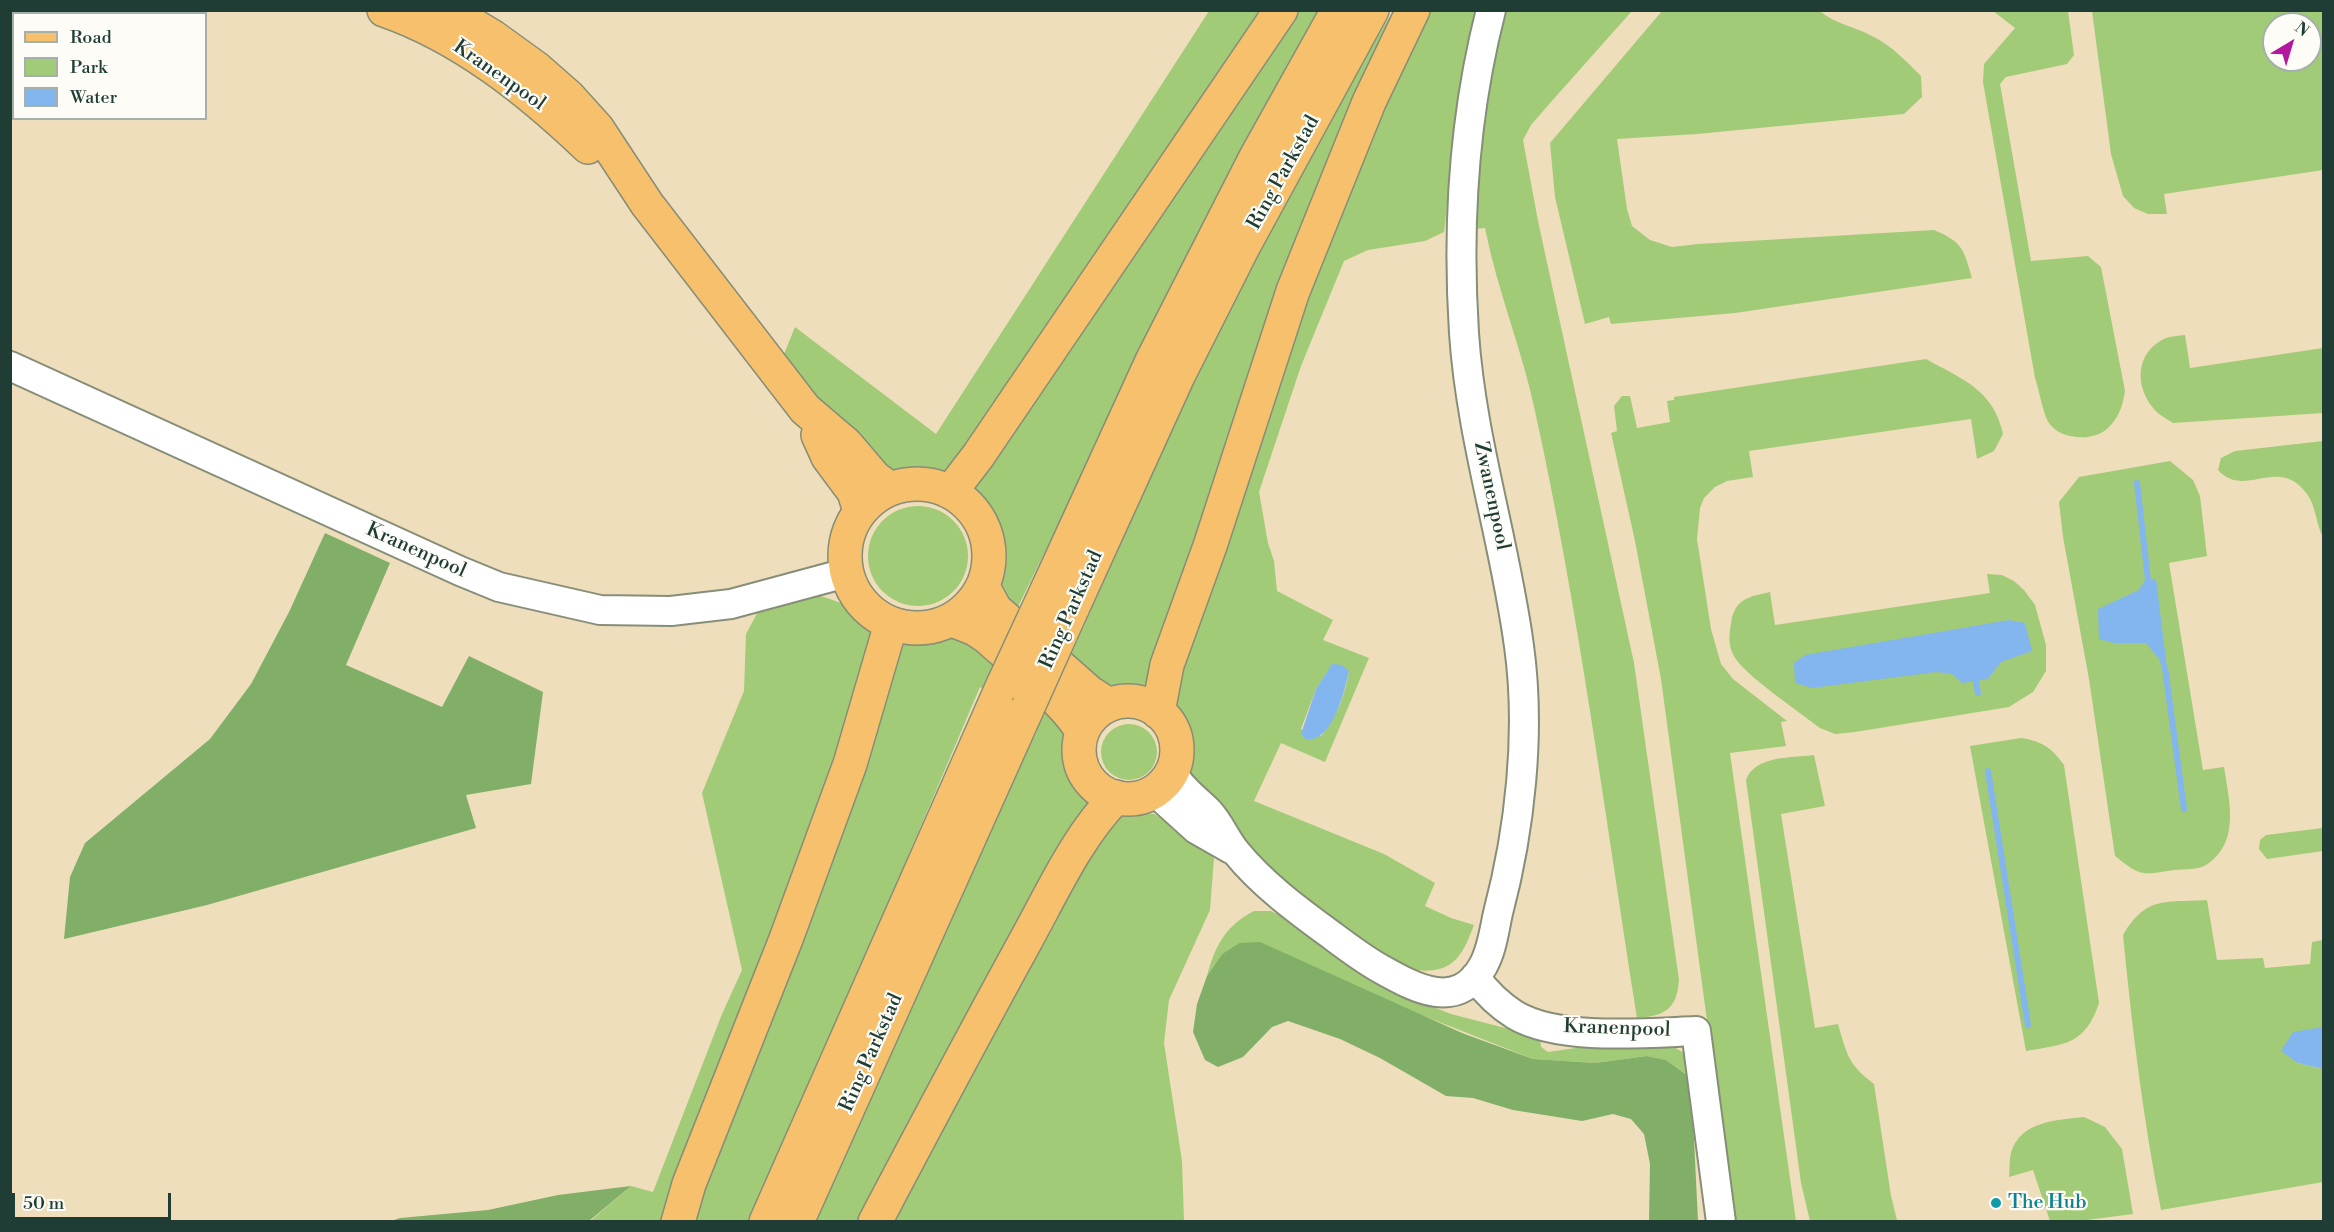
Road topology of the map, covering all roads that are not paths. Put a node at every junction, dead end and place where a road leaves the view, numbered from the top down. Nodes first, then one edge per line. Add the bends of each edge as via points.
1 (447, 10) edge
2 (1281, 10) edge
3 (1338, 10) edge
4 (1372, 10) edge
5 (1413, 10) edge
6 (1491, 10) edge
7 (391, 11) edge
8 (647, 204) junction
9 (10, 366) edge
10 (805, 409) junction
11 (889, 488) junction
12 (948, 491) junction
13 (860, 511) junction
14 (846, 573) junction
15 (983, 587) junction
16 (952, 620) junction
17 (891, 624) junction
18 (1109, 705) junction
19 (1158, 712) junction
20 (1082, 733) junction
21 (1163, 782) junction
22 (1116, 797) junction
23 (1475, 977) junction
24 (678, 1221) edge
25 (766, 1221) edge
26 (797, 1221) edge
27 (875, 1221) edge
28 (1721, 1221) edge

1 - 8 main road, Kranenpool via 517,53 569,97 597,128
2 - 12 main road via 978,456
3 - 25 main road, Ring Parkstad, bridge via 1256,157 1163,340 1003,685
4 - 26 main road, Ring Parkstad, bridge via 1178,376
5 - 19 main road via 1369,102 1293,291 1167,665
6 - 23 street, Zwanenpool via 1464,166 1464,334 1474,415 1520,651 1523,745 1519,812 1508,876 1491,945
7 - 8 main road, Kranenpool via 449,40 519,86
8 - 10 main road, Kranenpool
9 - 14 street, Kranenpool via 460,572 509,590 600,610 671,611 731,604
10 - 11 main road, Kranenpool
10 - 13 main road, Kranenpool via 828,457 854,492
11 - 12 main road via 910,483 932,484
11 - 13 main road via 874,496
12 - 15 main road via 976,514 986,533 989,566
13 - 14 main road via 844,554
14 - 17 main road via 867,609
15 - 16 main road via 975,600
15 - 18 main road via 995,609
16 - 17 main road via 915,629
16 - 20 main road via 987,637 1067,710
17 - 24 main road via 850,764
18 - 19 main road via 1139,702
18 - 20 main road via 1095,713
19 - 21 main road via 1176,739 1175,762
20 - 22 main road via 1079,753 1085,772 1097,788
21 - 22 main road via 1136,798
21 - 23 street via 1176,781 1211,815 1237,852 1295,908 1394,977 1438,993 1455,991
22 - 27 main road via 1096,818 1065,871
23 - 28 street, Kranenpool via 1514,1015 1545,1026 1620,1034 1696,1031

